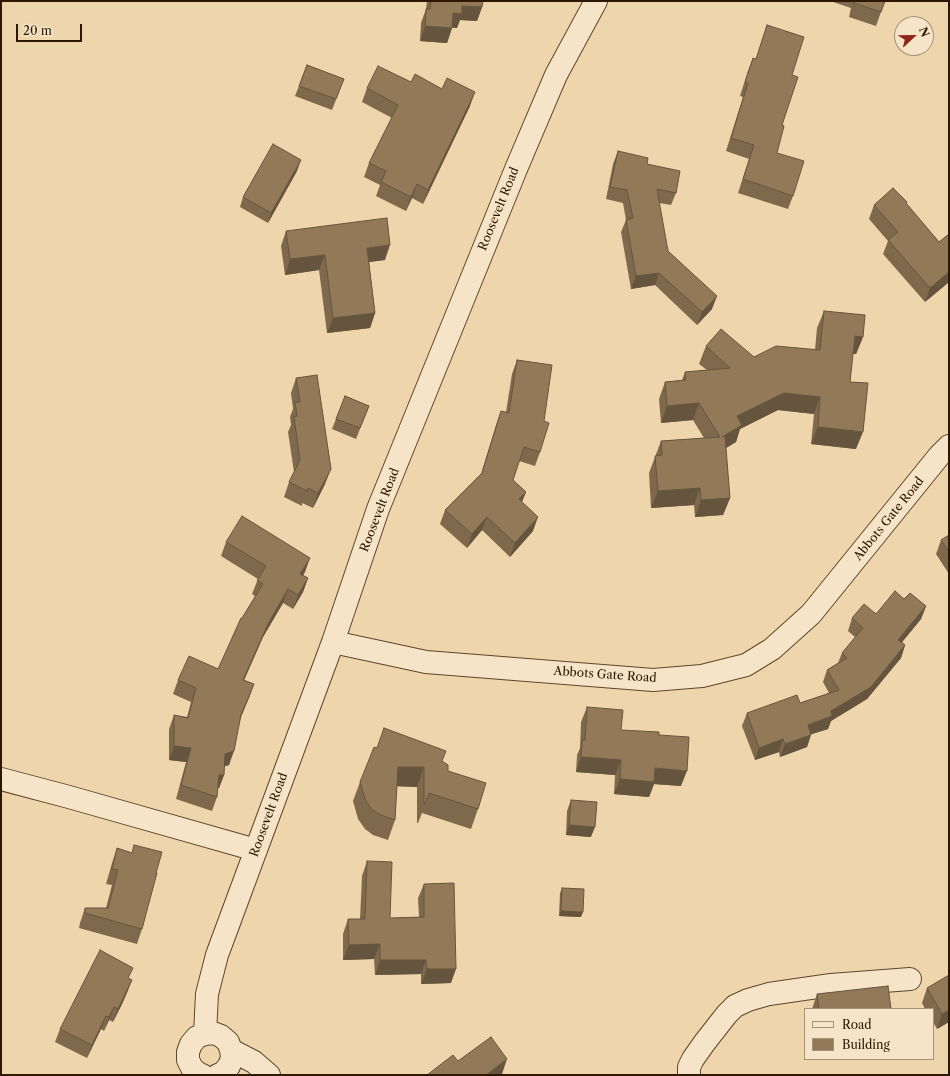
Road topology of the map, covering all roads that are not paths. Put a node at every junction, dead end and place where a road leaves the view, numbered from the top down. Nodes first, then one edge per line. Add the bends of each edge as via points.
1 (596, 1) edge
2 (949, 446) edge
3 (333, 642) junction
4 (1, 780) edge
5 (256, 850) junction
6 (910, 979) dead end
7 (205, 1034) junction
8 (231, 1050) junction
9 (202, 1075) edge
10 (218, 1075) edge
11 (269, 1075) edge
12 (689, 1075) edge

1 - 3 street, Roosevelt Road via 556,75 513,176 378,510
2 - 3 street, Abbots Gate Road via 811,614 772,649 746,665 702,676 652,680 426,662
3 - 5 street, Roosevelt Road
4 - 5 street
5 - 7 street, Roosevelt Road via 217,955 207,994
6 - 12 street via 831,985 769,994 748,1000 735,1006 727,1014 693,1059
7 - 8 street via 221,1036 228,1042
7 - 9 street via 197,1037 188,1052 192,1068
8 - 10 street via 229,1066
8 - 11 street via 254,1062

